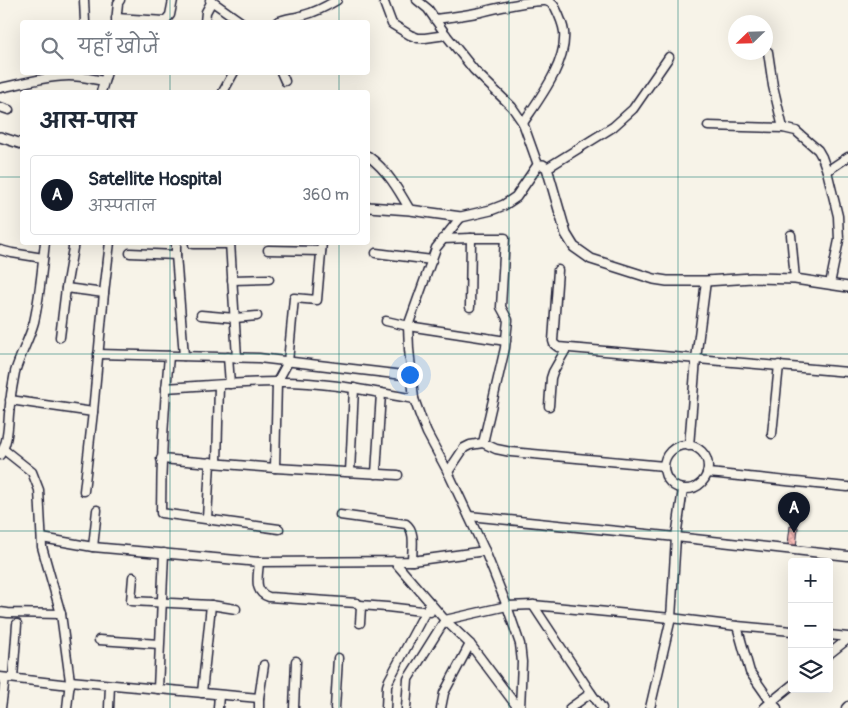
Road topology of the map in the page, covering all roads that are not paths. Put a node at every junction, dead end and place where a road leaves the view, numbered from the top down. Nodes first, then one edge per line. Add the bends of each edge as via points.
1 (84, 0) edge
2 (120, 0) edge
3 (173, 0) edge
4 (337, 0) edge
5 (383, 0) edge
6 (417, 0) edge
7 (211, 1) edge
8 (435, 19) junction
9 (85, 20) edge
10 (116, 20) edge
11 (166, 20) edge
12 (205, 20) edge
13 (238, 20) edge
14 (283, 20) edge
15 (446, 35) junction
16 (669, 57) dead end
17 (769, 60) edge
18 (106, 75) edge
19 (232, 75) edge
20 (283, 75) edge
21 (104, 81) junction
22 (285, 81) dead end
23 (0, 88) edge
24 (102, 90) edge
25 (223, 90) edge
26 (0, 107) edge
27 (9, 110) dead end
28 (523, 123) junction
29 (708, 126) dead end
30 (784, 128) junction
31 (0, 137) edge
32 (20, 143) edge
33 (370, 158) edge
34 (848, 158) edge
35 (543, 167) junction
36 (827, 171) junction
37 (370, 207) edge
38 (410, 210) junction
39 (461, 217) junction
40 (790, 236) dead end
41 (471, 238) junction
42 (442, 239) junction
43 (44, 245) edge
44 (73, 245) edge
45 (110, 245) edge
46 (176, 245) edge
47 (230, 245) edge
48 (322, 245) edge
49 (0, 250) edge
50 (268, 250) dead end
51 (322, 251) junction
52 (130, 253) dead end
53 (376, 254) dead end
54 (176, 255) junction
55 (43, 258) junction
56 (432, 260) junction
57 (558, 270) dead end
58 (269, 279) dead end
59 (795, 279) junction
60 (232, 280) junction
61 (706, 281) junction
62 (830, 284) junction
63 (848, 287) edge
64 (66, 288) junction
65 (104, 293) junction
66 (470, 307) dead end
67 (201, 315) dead end
68 (257, 316) dead end
69 (235, 318) junction
70 (386, 321) dead end
71 (408, 326) junction
72 (60, 337) dead end
73 (506, 341) junction
74 (566, 349) junction
75 (98, 354) junction
76 (169, 356) junction
77 (184, 356) junction
78 (228, 358) junction
79 (237, 358) junction
80 (696, 359) junction
81 (288, 362) junction
82 (779, 366) junction
83 (848, 372) edge
84 (412, 376) junction
85 (277, 382) junction
86 (230, 384) junction
87 (219, 385) junction
88 (166, 388) junction
89 (354, 388) junction
90 (381, 393) junction
91 (414, 399) junction
92 (10, 400) junction
93 (549, 406) dead end
94 (94, 412) junction
95 (772, 434) dead end
96 (483, 443) junction
97 (690, 446) junction
98 (2, 452) edge
99 (161, 459) junction
100 (214, 462) junction
101 (664, 466) junction
102 (275, 468) junction
103 (350, 472) junction
104 (448, 472) junction
105 (707, 473) junction
106 (376, 474) junction
107 (398, 475) dead end
108 (848, 487) edge
109 (683, 489) junction
110 (84, 491) dead end
111 (97, 510) dead end
112 (340, 515) dead end
113 (470, 516) junction
114 (207, 519) junction
115 (279, 529) dead end
116 (676, 537) junction
117 (42, 538) junction
118 (93, 547) junction
119 (485, 551) junction
120 (164, 553) junction
121 (848, 556) edge
122 (394, 561) junction
123 (412, 561) junction
124 (259, 562) junction
125 (133, 577) dead end
126 (162, 602) junction
127 (430, 603) junction
128 (211, 605) junction
129 (360, 605) junction
130 (507, 606) junction
131 (533, 606) junction
132 (236, 609) dead end
133 (0, 612) edge
134 (426, 612) junction
135 (438, 613) junction
136 (61, 614) junction
137 (671, 618) junction
138 (445, 620) junction
139 (360, 623) dead end
140 (17, 624) dead end
141 (737, 626) junction
142 (788, 632) edge
143 (833, 636) edge
144 (848, 638) edge
145 (99, 640) dead end
146 (159, 644) junction
147 (470, 644) junction
148 (833, 651) edge
149 (338, 658) dead end
150 (296, 662) dead end
151 (264, 665) dead end
152 (6, 678) edge
153 (70, 683) junction
154 (110, 685) junction
155 (788, 689) edge
156 (158, 690) junction
157 (202, 693) junction
158 (591, 693) junction
159 (219, 695) junction
160 (259, 698) junction
161 (774, 705) edge
162 (1, 708) edge
163 (66, 708) edge
164 (109, 708) edge
165 (218, 708) edge
166 (259, 708) edge
167 (294, 708) edge
168 (335, 708) edge
169 (386, 708) edge
170 (406, 708) edge
171 (441, 708) edge
172 (519, 708) edge
173 (570, 708) edge
174 (602, 708) edge
175 (650, 708) edge
176 (764, 708) edge

1 - 9 street
2 - 10 street
3 - 11 street
4 - 14 street via 315,12
5 - 15 street via 392,24 410,35 425,38
6 - 8 street
7 - 12 street
7 - 13 street
8 - 15 street
8 - 28 street via 532,1 545,0 553,4 562,22 564,42 548,86
15 - 28 street
16 - 35 street via 625,117
17 - 30 street
18 - 21 street
19 - 25 street
20 - 22 street
21 - 23 street via 70,76
21 - 24 street
26 - 27 street
28 - 35 street
29 - 30 street
30 - 36 street via 796,131 813,145
31 - 32 street
33 - 38 street via 385,171
34 - 36 street
35 - 39 street via 504,206
35 - 61 street via 566,234 574,247 591,259 654,279
36 - 62 street via 839,232
37 - 38 street
38 - 39 street
39 - 42 street
40 - 59 street
41 - 42 street
41 - 66 street
41 - 73 street via 505,238 501,306 508,320
42 - 56 street
43 - 55 street
44 - 64 street
45 - 65 street
46 - 54 street
47 - 60 street
48 - 51 street
49 - 55 street
50 - 51 street
51 - 81 street via 317,300 294,298
52 - 54 street
53 - 56 street
54 - 77 street
55 - 92 street via 34,322 15,373
56 - 71 street
57 - 74 street via 553,341
58 - 60 street
59 - 61 street
59 - 62 street
60 - 69 street
61 - 80 street
62 - 63 street
64 - 65 street
64 - 72 street
65 - 75 street
67 - 69 street
68 - 69 street
69 - 79 street
70 - 71 street
71 - 73 street
71 - 84 street
73 - 96 street
74 - 80 street
74 - 93 street via 553,372
75 - 76 street
75 - 94 street
76 - 77 street
76 - 88 street
77 - 78 street
78 - 79 street
78 - 86 street
79 - 81 street
80 - 82 street
80 - 97 street
81 - 84 street
81 - 85 street
82 - 83 street
82 - 95 street
84 - 91 street
85 - 86 street
85 - 89 street
85 - 102 street
86 - 87 street
87 - 88 street
87 - 100 street
88 - 99 street
89 - 90 street
89 - 103 street
90 - 91 street
90 - 106 street
91 - 104 street
92 - 94 street
92 - 98 street
94 - 110 street
96 - 101 street via 511,452
96 - 104 street via 464,448
97 - 101 street via 675,448
97 - 105 street via 706,459
98 - 117 street via 32,472 39,490
99 - 100 street
99 - 114 street via 162,512
100 - 102 street
100 - 114 street
101 - 109 street via 667,478
102 - 103 street
103 - 106 street
104 - 113 street
105 - 108 street
105 - 109 street via 700,483
106 - 107 street
109 - 116 street
111 - 118 street
112 - 123 street via 406,524 412,533
113 - 116 street
113 - 119 street
114 - 115 street
116 - 121 street
116 - 137 street
117 - 118 street
117 - 136 street
118 - 120 street
119 - 123 street
119 - 130 street
120 - 124 street
120 - 126 street
122 - 123 street
122 - 124 street
122 - 127 street
124 - 129 street via 258,588 263,595
125 - 126 street via 131,601
126 - 128 street
126 - 146 street
127 - 134 street
127 - 135 street
128 - 132 street
128 - 157 street
129 - 134 street
129 - 139 street
130 - 131 street
130 - 138 street
130 - 172 street via 520,644
131 - 137 street
131 - 158 street
133 - 136 street
134 - 135 street
134 - 169 street via 387,686
135 - 138 street
136 - 153 street
137 - 141 street
137 - 175 street
138 - 147 street
138 - 170 street via 408,679
140 - 152 street
141 - 142 street
141 - 161 street via 750,672
143 - 144 street
144 - 148 street
145 - 146 street
146 - 156 street
147 - 171 street via 444,693
147 - 172 street
149 - 168 street
150 - 167 street
151 - 160 street
152 - 153 street
152 - 162 street
153 - 154 street
153 - 163 street
154 - 156 street
154 - 164 street
155 - 161 street
156 - 157 street
157 - 159 street
158 - 173 street
158 - 174 street
159 - 160 street
159 - 165 street
160 - 166 street
161 - 176 street

